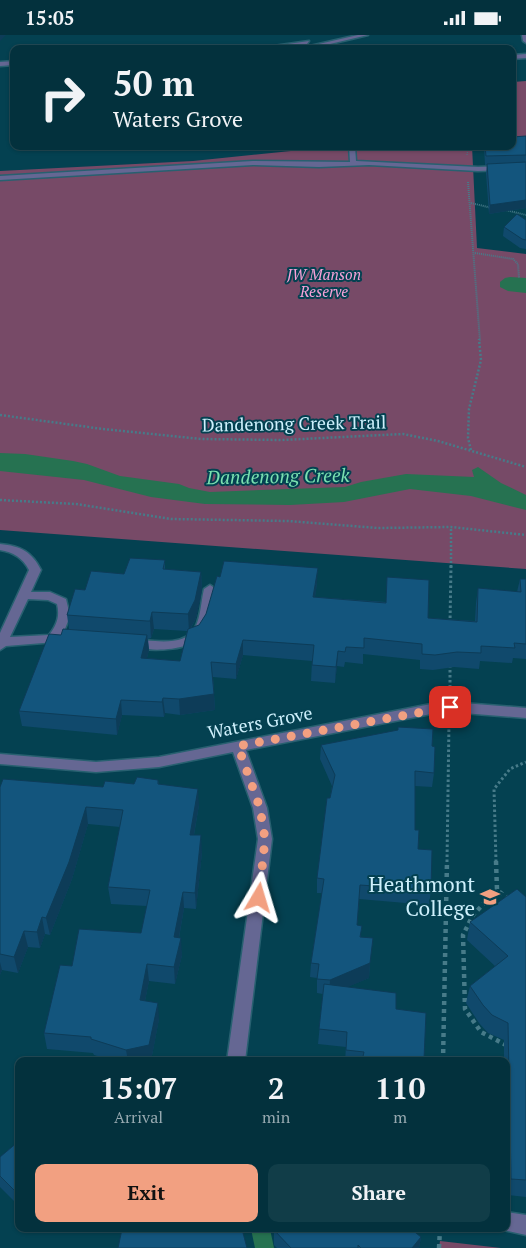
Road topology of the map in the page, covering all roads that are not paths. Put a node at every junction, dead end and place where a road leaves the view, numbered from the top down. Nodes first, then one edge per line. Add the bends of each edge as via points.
1 (292, 35) edge
2 (365, 35) edge
3 (524, 35) edge
4 (526, 41) edge
5 (307, 42) junction
6 (285, 45) edge
7 (313, 45) joint
8 (352, 150) edge
9 (352, 163) junction
10 (526, 167) edge
11 (0, 178) edge
12 (0, 547) edge
13 (210, 589) dead end
14 (24, 595) junction
15 (54, 637) junction
16 (73, 639) edge
17 (123, 642) edge
18 (1, 644) edge
19 (526, 713) edge
20 (238, 746) junction
21 (0, 759) edge
22 (237, 1057) edge
23 (510, 1223) edge
24 (526, 1225) edge

1 - 5 street
2 - 7 street
3 - 4 street
5 - 6 street
5 - 7 street
8 - 9 street
9 - 10 street
9 - 11 street via 253,163
12 - 14 street via 29,558 35,570
13 - 17 street via 200,631 194,637 162,645
14 - 15 street via 50,596 62,601 64,621
14 - 18 street
15 - 16 street
15 - 18 street
19 - 20 street, Waters Grove via 450,707
20 - 21 street, Waters Grove via 159,762 115,766
20 - 22 street via 260,808 265,839
23 - 24 street

